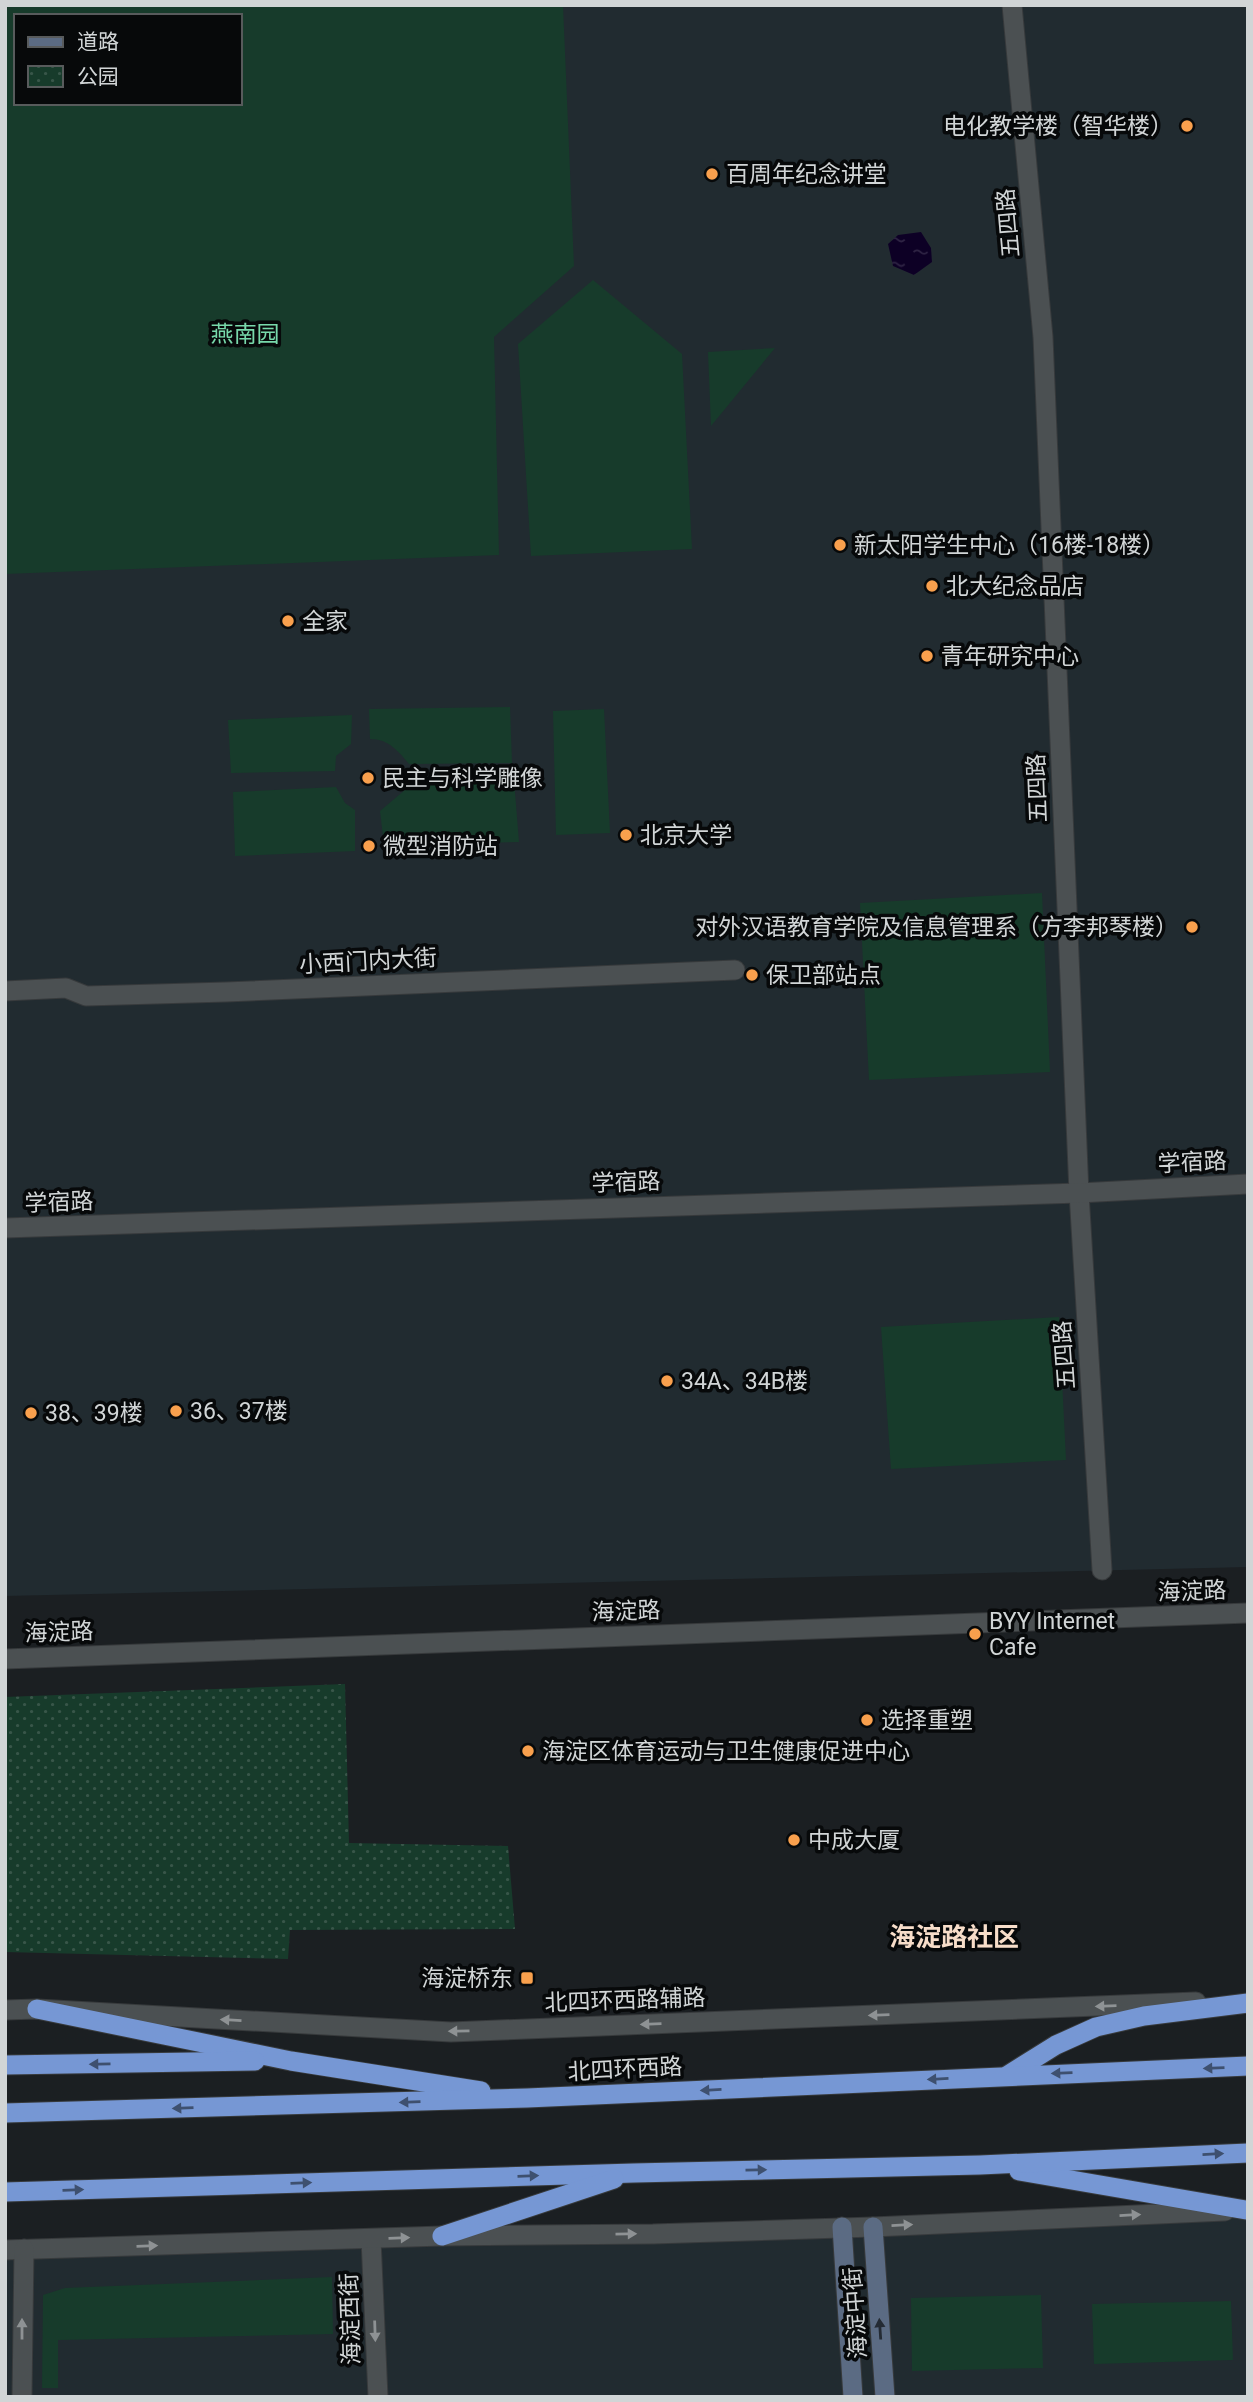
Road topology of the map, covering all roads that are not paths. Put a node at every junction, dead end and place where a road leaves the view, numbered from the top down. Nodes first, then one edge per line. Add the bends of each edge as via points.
1 (1012, 5) edge
2 (735, 971) dead end
3 (5, 991) edge
4 (1248, 1184) edge
5 (1079, 1193) junction
6 (5, 1228) edge
7 (1102, 1570) dead end
8 (1248, 1614) edge
9 (5, 1659) edge
10 (1248, 2001) edge
11 (37, 2009) junction
12 (5, 2010) edge
13 (291, 2061) junction
14 (5, 2065) edge
15 (1248, 2066) edge
16 (1007, 2076) junction
17 (527, 2098) junction
18 (5, 2113) edge
19 (1248, 2153) edge
20 (980, 2165) junction
21 (634, 2173) junction
22 (5, 2192) edge
23 (1247, 2210) edge
24 (842, 2227) junction
25 (873, 2227) junction
26 (442, 2236) junction
27 (371, 2239) junction
28 (15, 2250) edge
29 (5, 2272) edge
30 (23, 2284) junction
31 (22, 2397) edge
32 (378, 2397) edge
33 (853, 2397) edge
34 (885, 2397) edge

1 - 5 street, 五四路 via 1043,337
2 - 3 street, 小西门内大街 via 86,996 66,988
4 - 5 street, 学宿路
5 - 6 street, 学宿路
5 - 7 street, 五四路
8 - 9 street, 海淀路
10 -> 11 street, 北四环西路辅路 via 451,2032
10 - 16 highway via 1096,2027 1056,2045
11 - 12 street, 北四环西路辅路
11 - 13 highway
13 -> 14 highway
13 - 17 highway
15 -> 16 highway, 北四环西路
16 -> 17 highway, 北四环西路
17 -> 18 highway, 北四环西路
20 -> 19 highway
21 -> 20 highway
20 - 23 highway
22 -> 21 highway
21 - 26 highway
25 -> 23 street
24 - 25 street
26 -> 24 street
24 - 33 main road, 海淀中街
34 -> 25 main road, 海淀中街
27 -> 26 street
28 -> 27 street
27 -> 32 street, 海淀西街
28 - 30 street
29 - 30 street
31 -> 30 street

